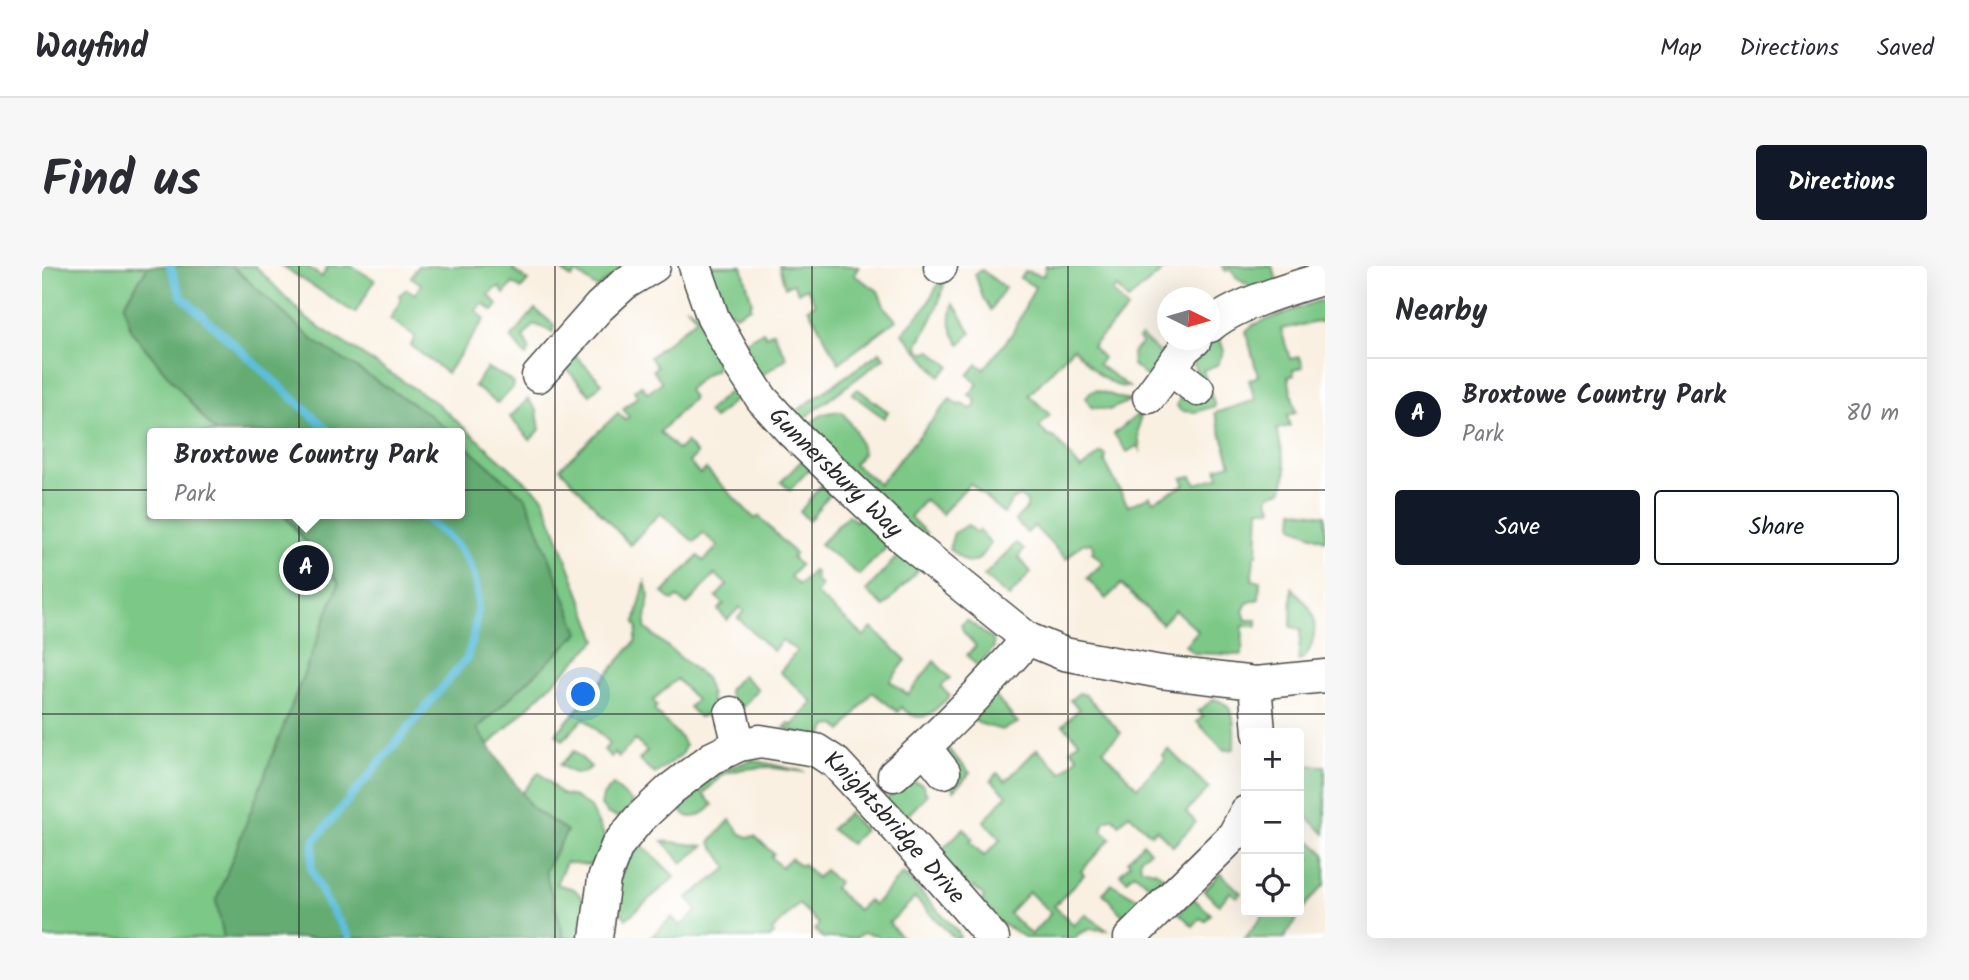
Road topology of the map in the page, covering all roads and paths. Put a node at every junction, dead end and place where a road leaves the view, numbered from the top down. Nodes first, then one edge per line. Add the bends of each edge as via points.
1 (654, 266) edge
2 (695, 266) edge
3 (1325, 278) edge
4 (1220, 318) edge
5 (1184, 350) edge
6 (1171, 369) junction
7 (538, 376) dead end
8 (1198, 390) dead end
9 (1149, 397) dead end
10 (1028, 639) junction
11 (1325, 676) edge
12 (1255, 683) junction
13 (731, 713) dead end
14 (1259, 728) edge
15 (739, 745) junction
16 (925, 748) junction
17 (944, 772) dead end
18 (894, 775) dead end
19 (1241, 822) edge
20 (596, 938) edge
21 (993, 938) edge
22 (1130, 938) edge

1 - 7 street via 599,307
2 - 10 street, Gunnersbury Way via 713,318 762,399 904,539
3 - 4 street
5 - 6 street
6 - 8 street
6 - 9 street
10 - 12 street, Gunnersbury Way via 1064,654 1105,663
10 - 16 street
11 - 12 street, Gunnersbury Way
12 - 14 street
13 - 15 street
15 - 20 street, Knightsbridge Drive via 712,758 671,789 638,820 592,876
15 - 21 street, Knightsbridge Drive via 781,743 816,750 836,763
16 - 17 street
16 - 18 street
19 - 22 street via 1234,835

